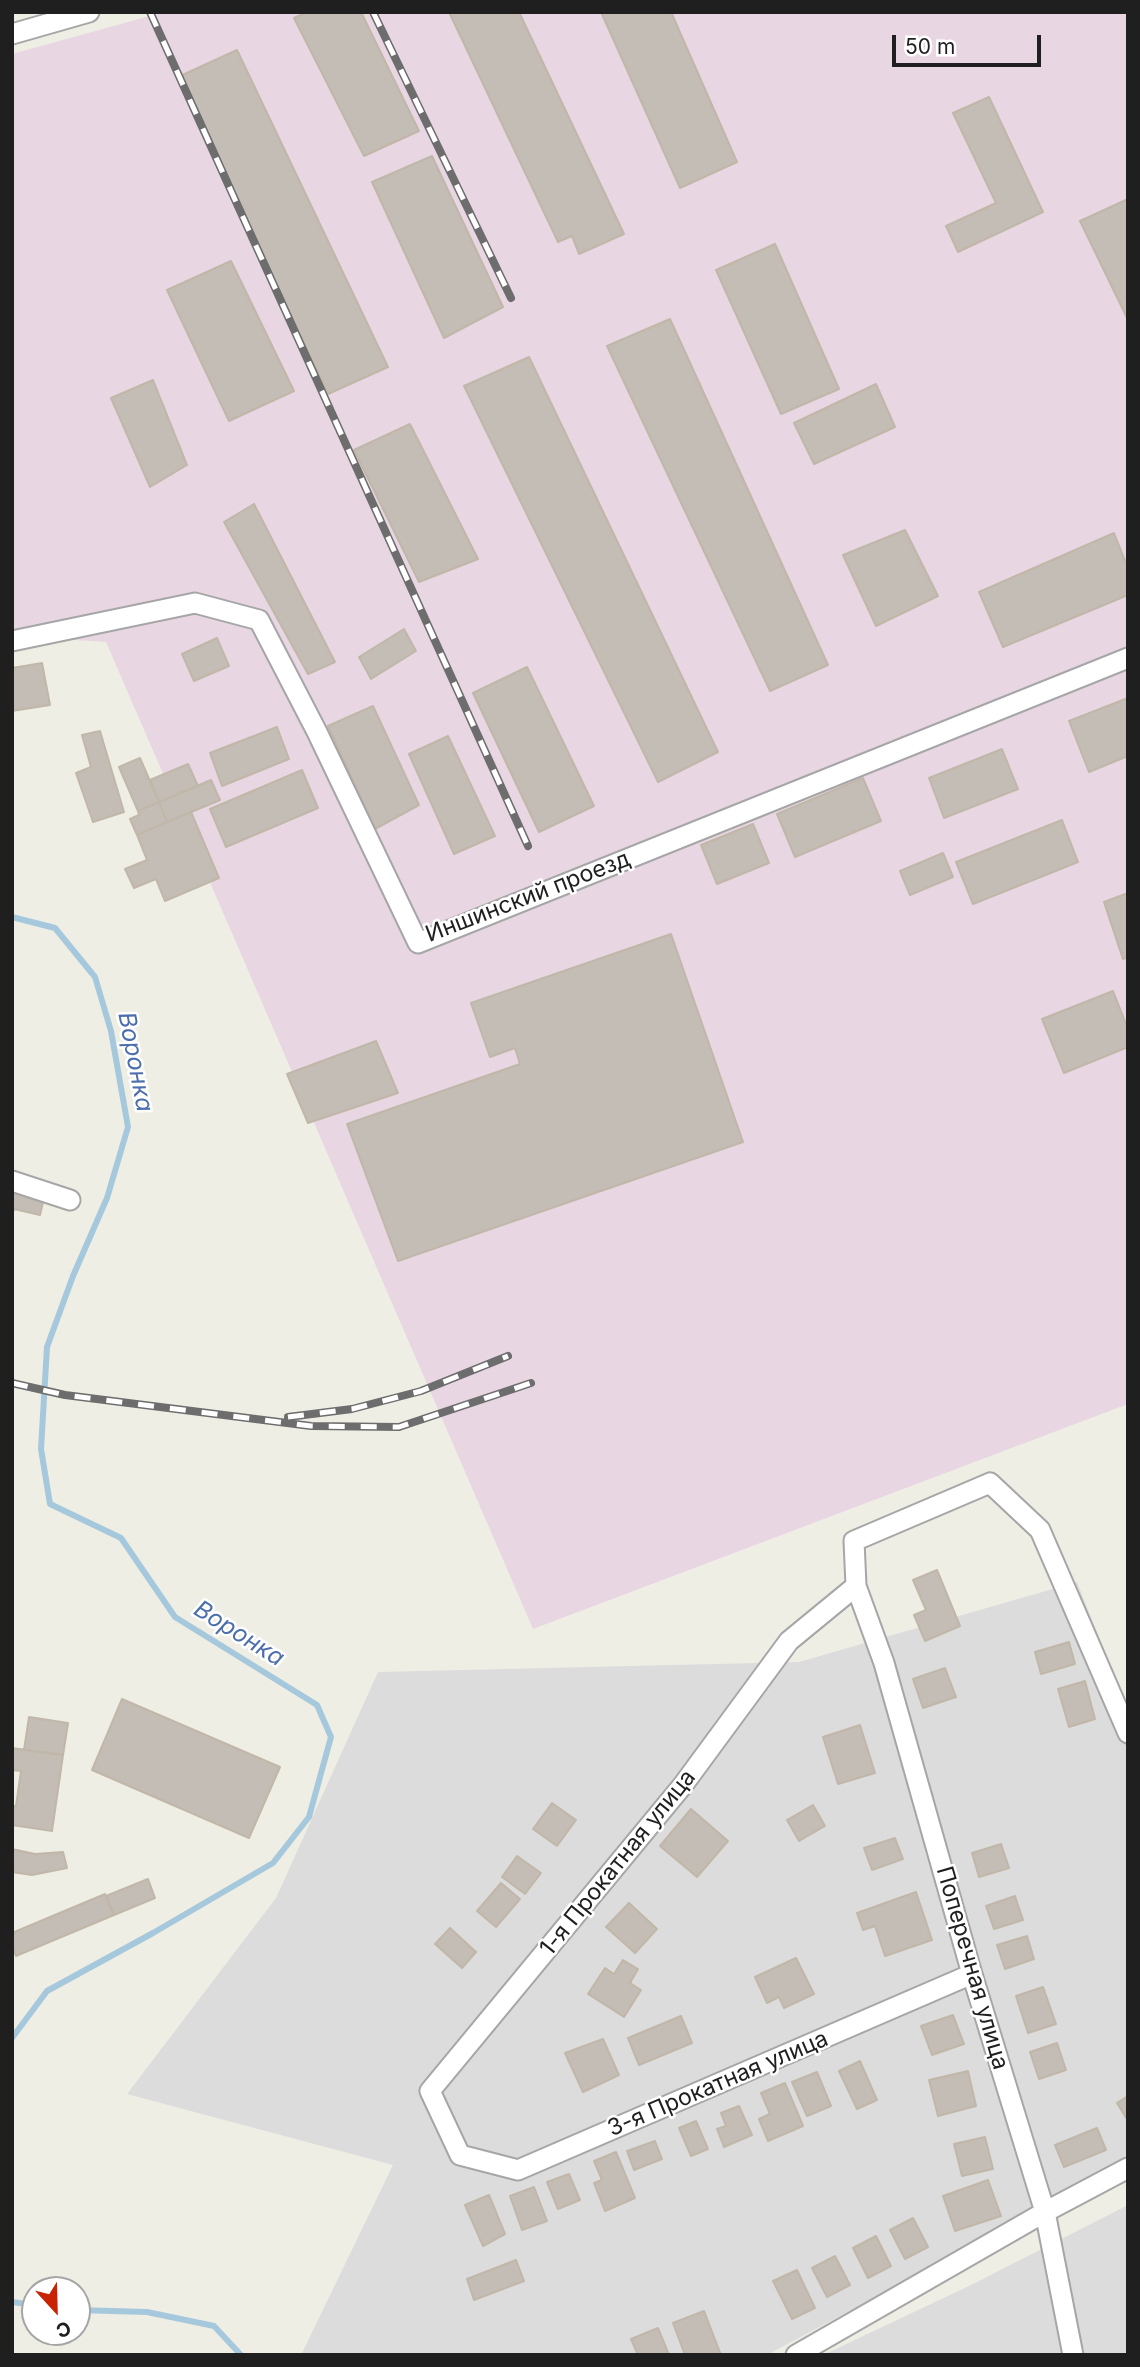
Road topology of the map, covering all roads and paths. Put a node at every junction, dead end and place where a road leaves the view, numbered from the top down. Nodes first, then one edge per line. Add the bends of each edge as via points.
1 (89, 12) edge
2 (12, 34) edge
3 (12, 640) edge
4 (1128, 658) edge
5 (12, 1181) edge
6 (69, 1200) dead end
7 (856, 1586) junction
8 (1128, 1733) edge
9 (972, 1974) junction
10 (460, 2155) joint
11 (1128, 2168) edge
12 (1045, 2212) junction
13 (796, 2355) edge
14 (1073, 2355) edge

1 - 2 street
3 - 4 street, Иншинский проезд via 195,603 259,620 418,943
5 - 6 street
7 - 8 street, Поперечная улица via 854,1541 990,1483 1040,1530
7 - 9 street, Поперечная улица via 884,1663
7 - 10 street, 1-я Прокатная улица via 789,1641 683,1784 430,2091
9 - 10 street, 3-я Прокатная улица via 519,2170
9 - 12 street, Поперечная улица
11 - 12 street
12 - 13 street
12 - 14 street, Поперечная улица

